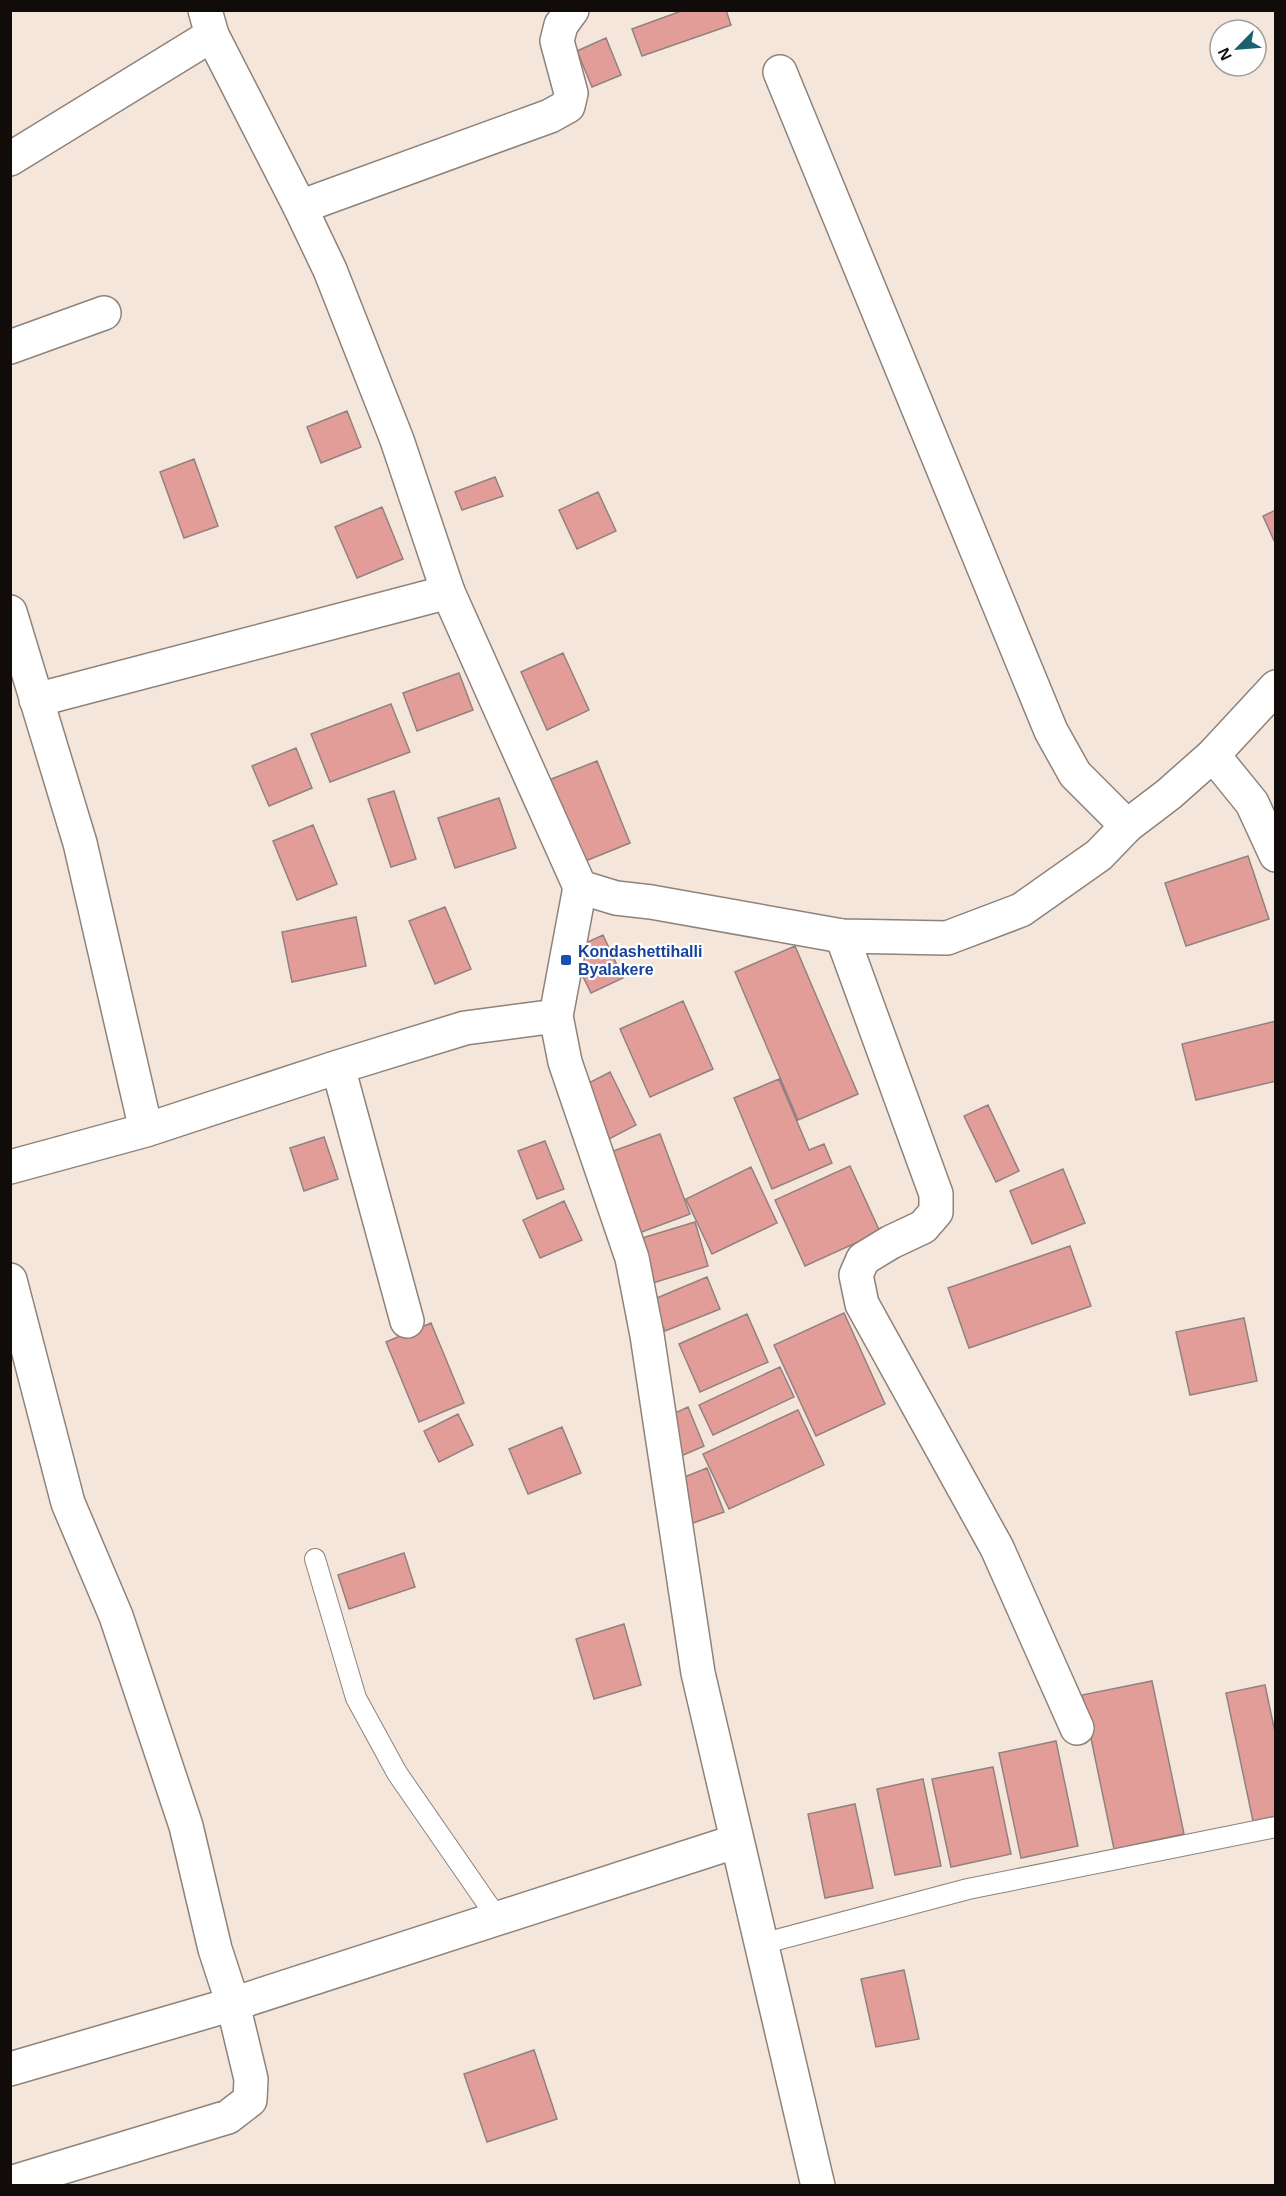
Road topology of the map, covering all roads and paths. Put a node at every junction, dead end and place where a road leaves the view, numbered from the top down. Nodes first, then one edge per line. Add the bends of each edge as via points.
1 (572, 10) edge
2 (208, 23) edge
3 (780, 72) dead end
4 (10, 159) edge
5 (300, 207) junction
6 (104, 313) dead end
7 (10, 347) edge
8 (448, 592) junction
9 (10, 612) edge
10 (1275, 687) edge
11 (36, 700) junction
12 (1213, 755) junction
13 (1127, 826) junction
14 (1275, 855) edge
15 (580, 887) junction
16 (842, 936) junction
17 (556, 1016) junction
18 (338, 1067) junction
19 (146, 1130) junction
20 (10, 1167) edge
21 (10, 1280) edge
22 (407, 1321) dead end
23 (315, 1559) dead end
24 (1077, 1728) dead end
25 (1275, 1827) edge
26 (737, 1841) junction
27 (498, 1919) junction
28 (761, 1944) junction
29 (233, 2004) junction
30 (10, 2069) edge
31 (10, 2183) edge
32 (818, 2186) edge

1 - 5 street via 561,25 557,41 571,93 568,106 550,116
2 - 4 street
2 - 5 street
3 - 13 street via 1051,731 1075,774
5 - 8 street via 330,270 397,440
6 - 7 street
8 - 11 street
8 - 15 street
9 - 11 street
10 - 12 street
11 - 19 street via 80,843
12 - 13 street
12 - 14 street via 1252,803
13 - 16 street via 1099,855 1021,910 947,938
15 - 16 street via 616,898
15 - 17 street
16 - 24 street via 936,1194 936,1212 923,1227 863,1259 856,1275 862,1304 998,1548
17 - 18 street via 465,1028
17 - 26 street via 565,1062 632,1258 698,1673
18 - 19 street
18 - 22 street
19 - 20 street
21 - 29 street via 68,1503 116,1616 183,1815 215,1949
23 - 27 lane via 357,1698 397,1773
25 - 28 lane via 968,1889
26 - 27 street
26 - 28 street
27 - 29 street
28 - 32 street
29 - 30 street
29 - 31 street via 251,2079 250,2100 228,2117

